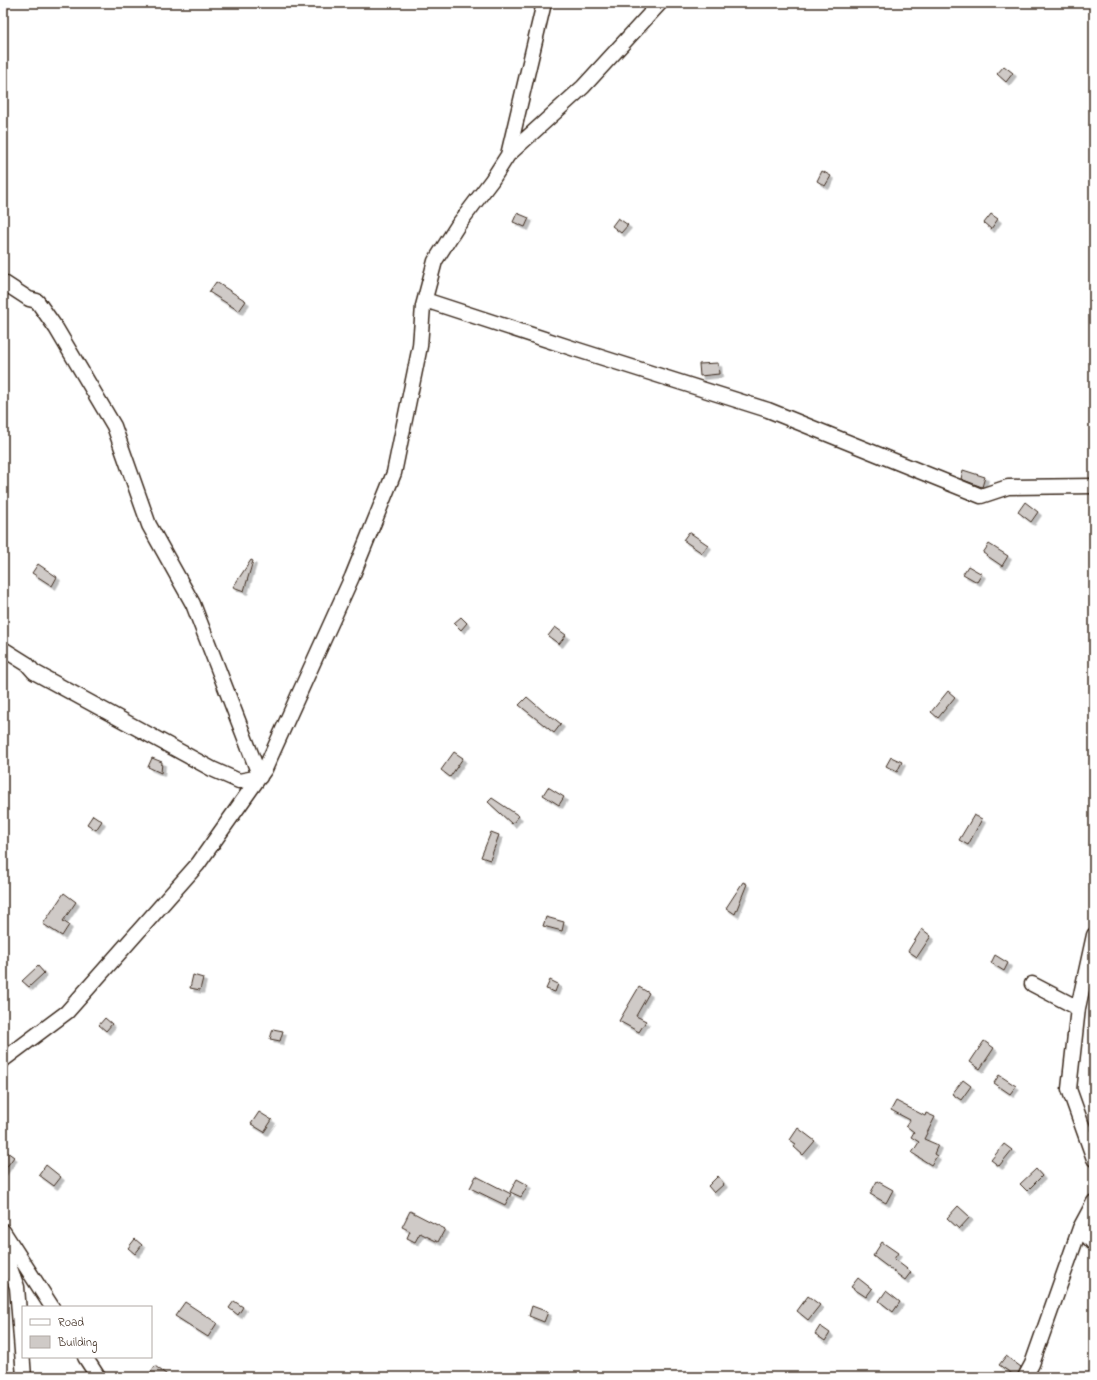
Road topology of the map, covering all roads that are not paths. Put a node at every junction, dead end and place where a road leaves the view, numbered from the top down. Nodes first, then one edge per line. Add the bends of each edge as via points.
1 (544, 3) edge
2 (660, 3) edge
3 (508, 155) junction
4 (3, 282) edge
5 (424, 300) junction
6 (1094, 486) edge
7 (3, 649) edge
8 (260, 777) junction
9 (1094, 935) edge
10 (1032, 984) dead end
11 (1078, 1008) junction
12 (3, 1060) edge
13 (1094, 1159) edge
14 (1094, 1202) edge
15 (1094, 1216) edge
16 (1094, 1224) edge
17 (1080, 1228) junction
18 (3, 1231) edge
19 (1094, 1244) edge
20 (3, 1249) edge
21 (51, 1306) edge
22 (22, 1354) edge
23 (22, 1358) edge
24 (86, 1358) edge
25 (24, 1377) edge
26 (98, 1377) edge
27 (1025, 1377) edge

1 - 3 street
2 - 3 street via 583,87
3 - 5 street via 458,225 436,261
4 - 8 street via 29,299 37,300 114,426 149,525 193,604
5 - 6 street via 768,410 981,496 1008,487
5 - 8 street via 420,346 394,473 352,577 266,769
7 - 8 street via 27,664 34,672 212,769 239,781
8 - 12 street via 198,864 72,1007
9 - 11 street
10 - 11 street
11 - 13 street via 1069,1089
14 - 17 street
15 - 17 street
16 - 17 street
17 - 19 street
17 - 27 street via 1032,1364
18 - 21 street
20 - 22 street via 16,1287
23 - 25 street
24 - 26 street

